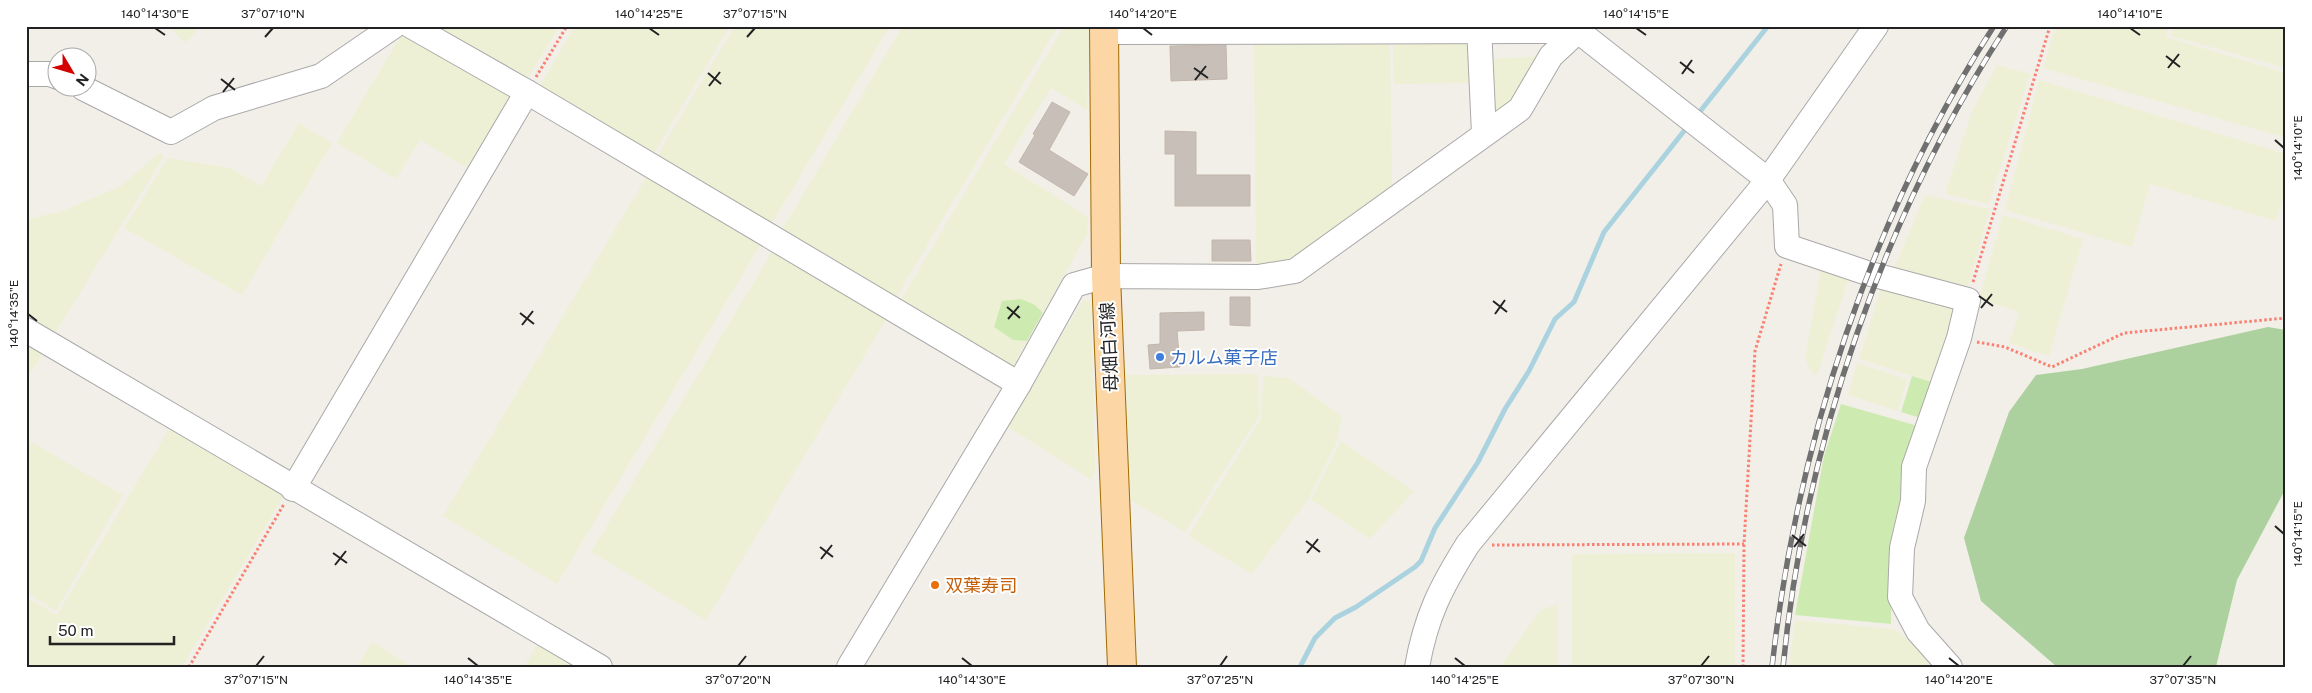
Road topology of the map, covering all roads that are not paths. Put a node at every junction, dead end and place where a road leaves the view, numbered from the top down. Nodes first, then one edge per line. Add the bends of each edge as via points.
1 (394, 26) edge
2 (411, 26) edge
3 (1876, 26) edge
4 (1479, 28) edge
5 (1104, 29) edge
6 (1578, 31) junction
7 (26, 74) edge
8 (48, 74) edge
9 (526, 92) junction
10 (98, 96) edge
11 (1484, 134) junction
12 (1768, 180) junction
13 (1106, 276) junction
14 (26, 330) edge
15 (1019, 384) junction
16 (293, 489) junction
17 (600, 667) edge
18 (849, 667) edge
19 (1122, 667) edge
20 (1417, 667) edge
21 (1950, 667) edge

1 - 10 street via 321,76 214,108 171,132
2 - 9 street
3 - 12 street
4 - 5 street
4 - 6 street
4 - 11 street
5 - 13 main road, 母畑白河線
6 - 11 street via 1551,56 1520,109
6 - 12 street
7 - 8 street
9 - 15 street
9 - 16 street
11 - 13 street via 1295,270 1258,278
12 - 20 street via 1468,544 1443,584 1423,633
12 - 21 street via 1785,205 1787,246 1867,273 1968,300 1959,338 1914,467 1913,501 1902,548 1900,597 1918,631
13 - 15 street via 1074,285
13 - 19 main road, 母畑白河線
14 - 16 street
15 - 18 street
16 - 17 street

